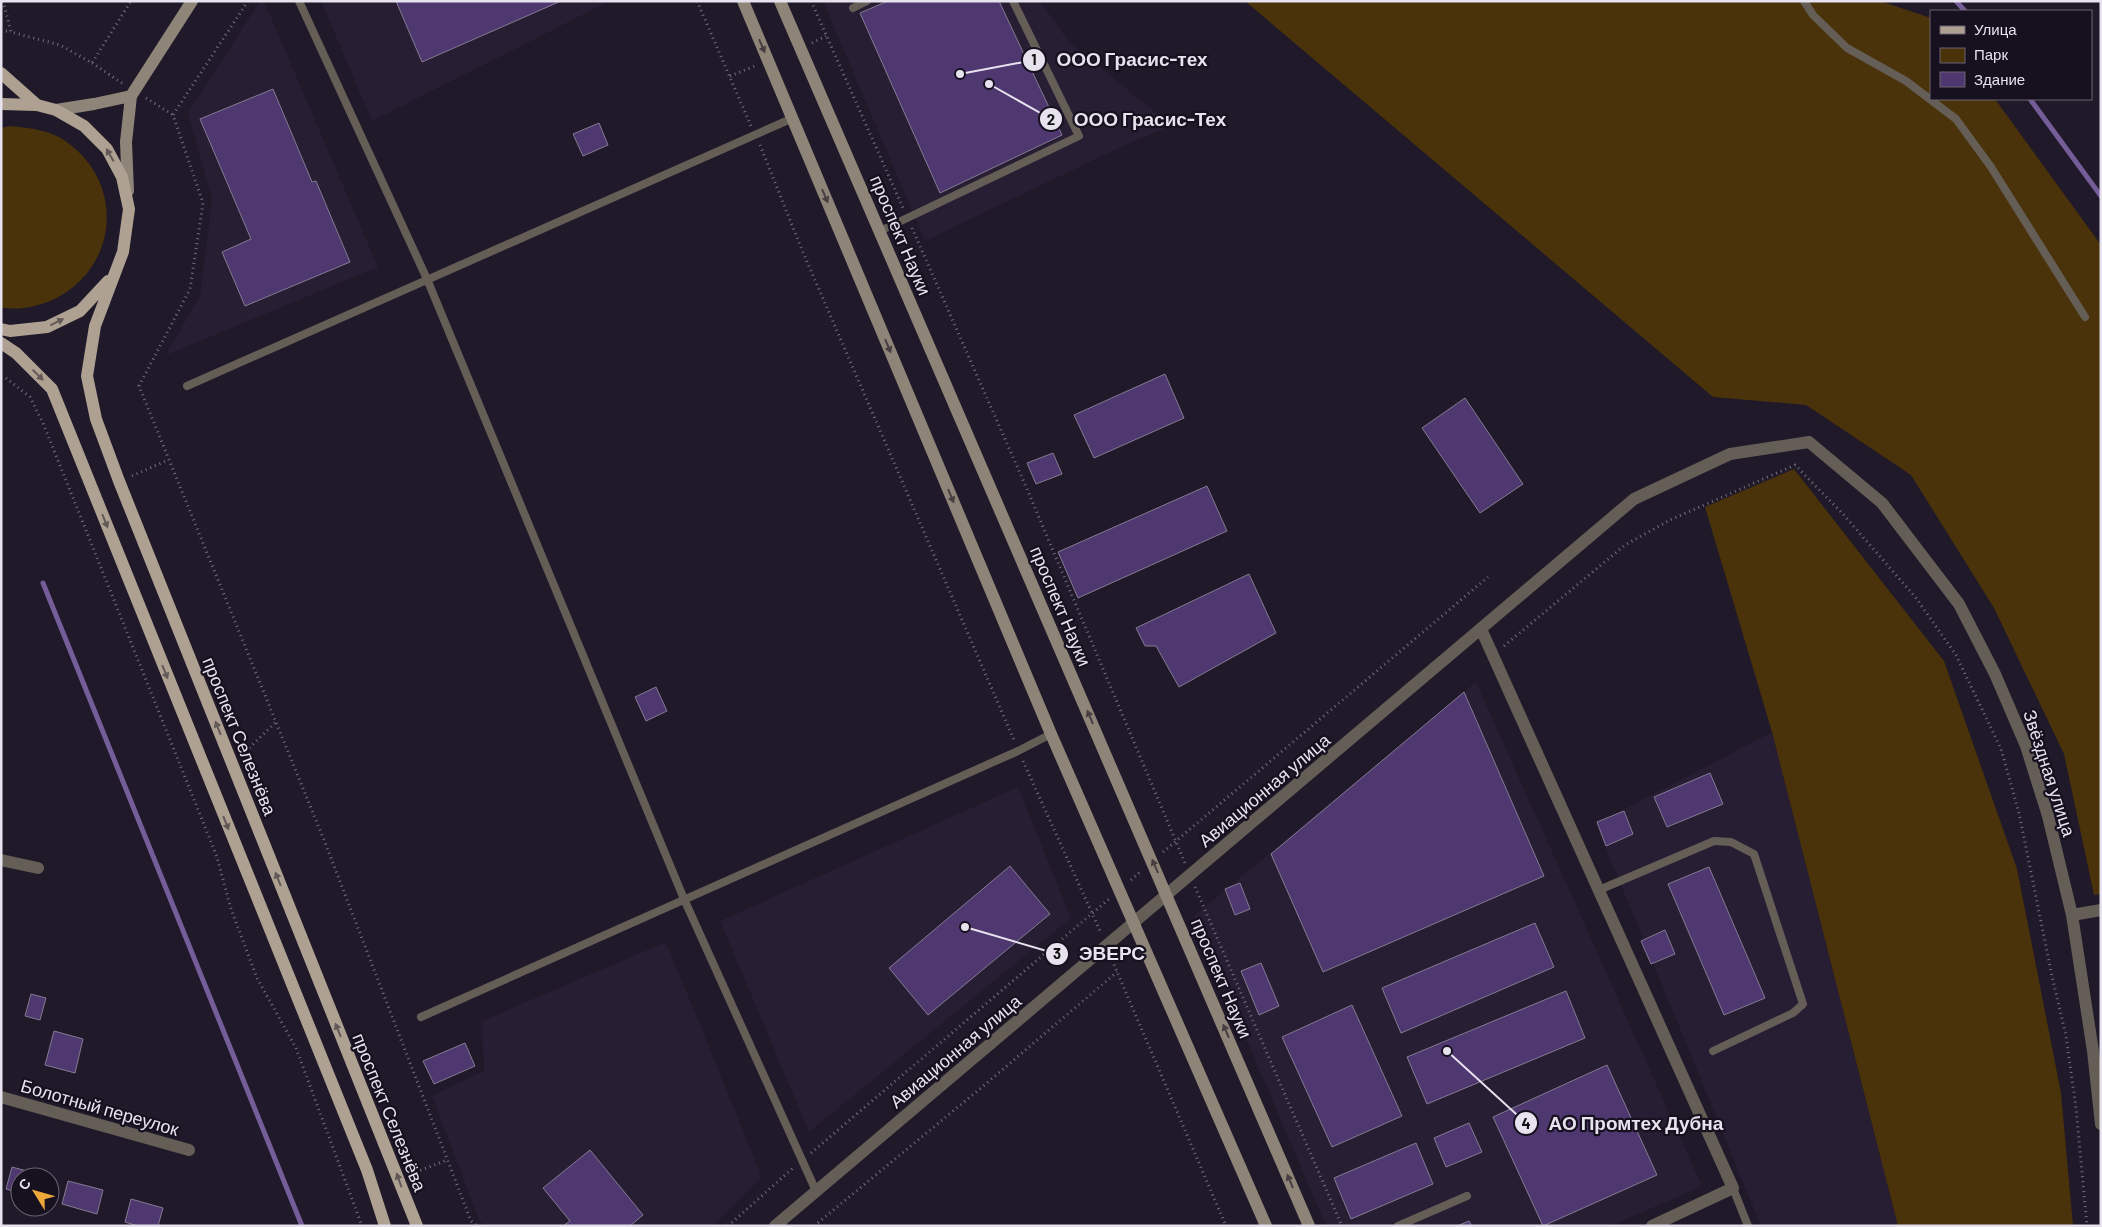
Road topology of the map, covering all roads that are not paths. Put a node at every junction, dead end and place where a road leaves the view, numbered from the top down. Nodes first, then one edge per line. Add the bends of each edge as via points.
1 (192, 1) edge
2 (299, 1) edge
3 (743, 1) edge
4 (780, 1) edge
5 (867, 1) edge
6 (1013, 1) edge
7 (1804, 1) edge
8 (852, 8) dead end
9 (1, 73) edge
10 (131, 96) junction
11 (1930, 99) edge
12 (1931, 100) edge
13 (1, 104) edge
14 (37, 105) junction
15 (56, 110) junction
16 (793, 118) junction
17 (129, 209) junction
18 (880, 231) junction
19 (123, 252) junction
20 (427, 279) junction
21 (2085, 317) dead end
22 (1, 329) edge
23 (1, 343) edge
24 (187, 386) dead end
25 (1808, 442) joint
26 (1481, 629) junction
27 (1051, 734) junction
28 (1, 860) edge
29 (38, 868) dead end
30 (1598, 890) junction
31 (1168, 894) junction
32 (684, 899) junction
33 (2101, 910) edge
34 (2072, 914) junction
35 (1134, 922) junction
36 (421, 1017) dead end
37 (1713, 1051) dead end
38 (1, 1098) edge
39 (2101, 1124) edge
40 (189, 1150) dead end
41 (1733, 1188) junction
42 (816, 1191) junction
43 (1467, 1196) dead end
44 (384, 1226) edge
45 (417, 1226) edge
46 (775, 1226) edge
47 (1266, 1226) edge
48 (1309, 1226) edge
49 (1398, 1226) edge
50 (1652, 1226) edge
51 (1748, 1226) edge

1 - 10 street
2 - 20 lane
3 -> 16 street
4 - 18 street, проспект Науки
5 - 8 lane
6 - 18 lane via 1079,136
7 - 11 lane via 1813,15 1847,48 1906,81
9 - 14 main road, проспект Селезнёва
10 - 15 street
10 - 17 street via 126,142
12 - 21 lane via 1956,119 1991,167
13 - 14 main road, проспект Селезнёва
14 - 15 main road, проспект Селезнёва
17 -> 15 main road, проспект Селезнёва via 122,177 107,149 84,126
16 - 20 lane
16 -> 27 street
17 - 19 main road, проспект Селезнёва
31 -> 18 street, проспект Науки
22 -> 19 main road, проспект Селезнёва via 46,327 80,310 106,285
45 -> 19 main road, проспект Селезнёва via 96,419 87,376 95,326
20 - 24 lane
20 - 32 lane
23 -> 44 main road via 16,353 52,389 363,1161
25 - 26 street, Авиационная улица via 1730,454 1634,499
25 - 34 street, Звёздная улица via 1882,503 1959,604 1995,674 2026,746 2048,816
26 - 30 street
26 - 31 street, Авиационная улица
27 - 32 lane
27 - 35 street
28 - 29 street
30 - 37 lane via 1714,841 1731,842 1754,854 1803,1004 1793,1013
30 - 41 street
31 - 35 street, Авиационная улица
48 -> 31 street, проспект Науки
32 - 36 lane
32 - 42 lane
33 - 34 street
34 - 39 street, Звёздная улица
35 - 42 street, Авиационная улица
35 - 47 street
38 - 40 street, Болотный переулок
41 - 50 street
41 - 51 lane
42 - 46 street, Авиационная улица
43 - 49 lane

